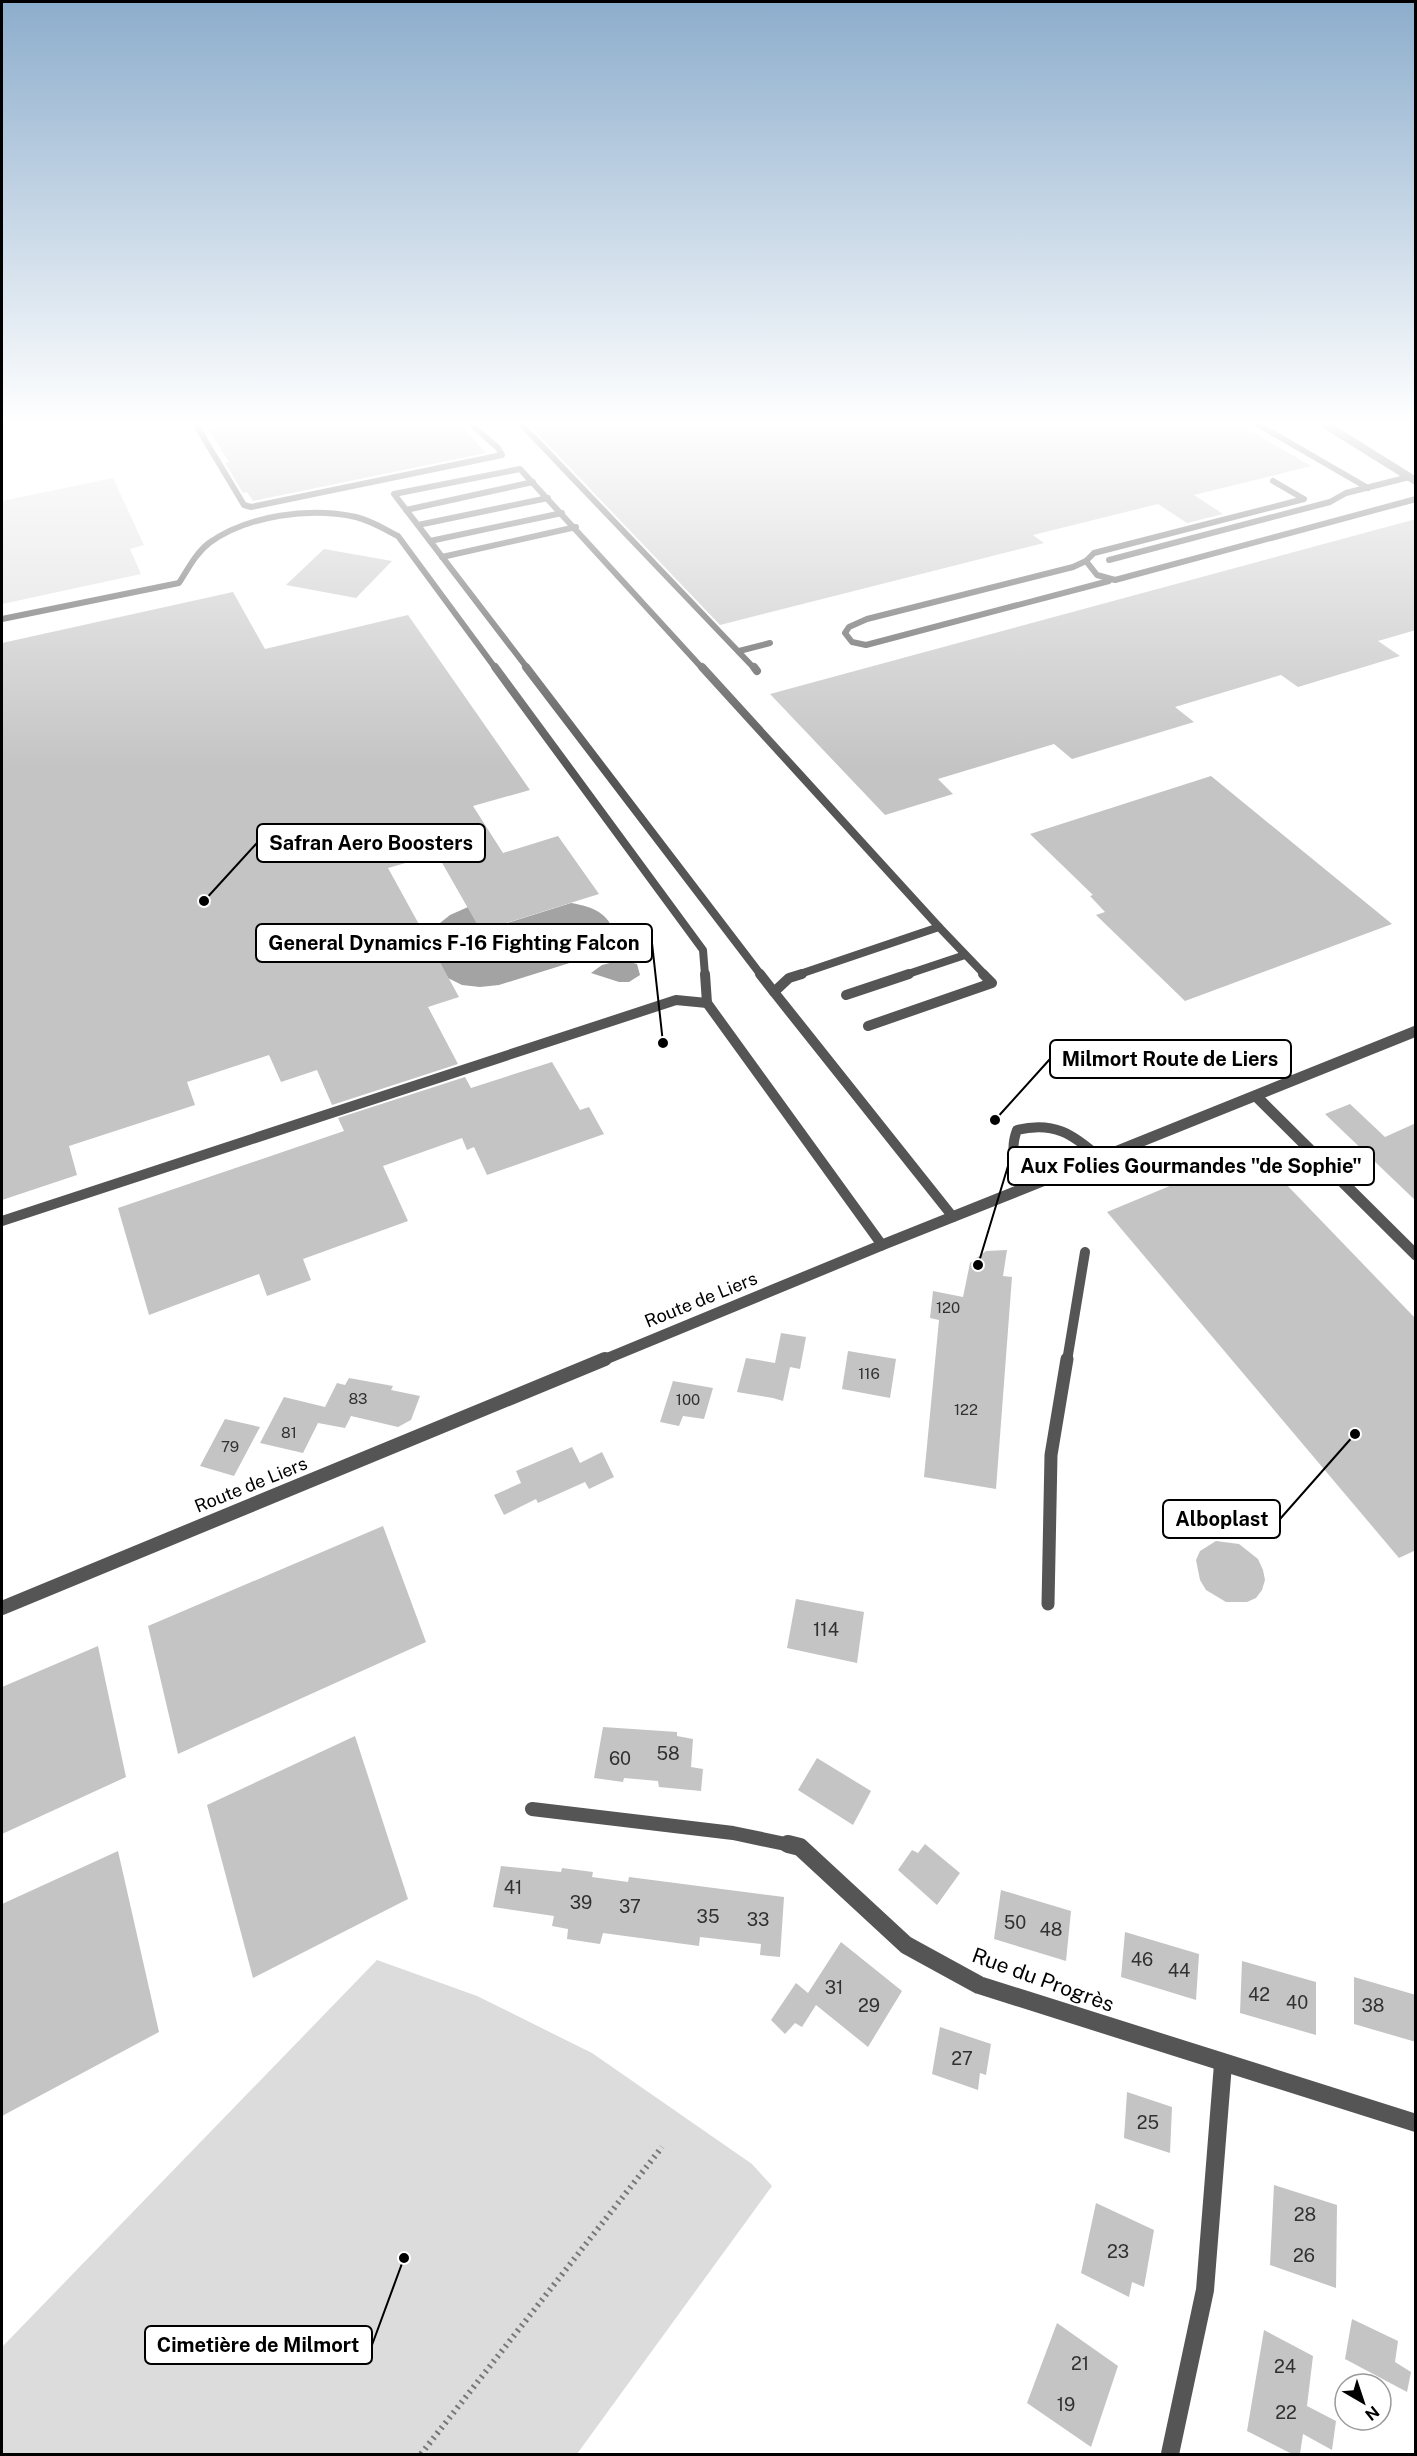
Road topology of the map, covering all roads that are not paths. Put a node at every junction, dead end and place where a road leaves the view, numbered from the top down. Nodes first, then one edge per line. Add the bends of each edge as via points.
1 (215, 540) edge
2 (401, 540) edge
3 (437, 540) edge
4 (520, 540) edge
5 (587, 540) edge
6 (632, 540) edge
7 (1146, 540) edge
8 (1187, 540) edge
9 (1265, 540) edge
10 (430, 541) joint
11 (442, 557) junction
12 (1109, 560) dead end
13 (1086, 561) junction
14 (1115, 580) junction
15 (2, 620) edge
16 (770, 643) dead end
17 (739, 651) junction
18 (757, 671) dead end
19 (939, 927) junction
20 (965, 955) junction
21 (774, 992) junction
22 (846, 995) dead end
23 (707, 1003) junction
24 (868, 1026) dead end
25 (1416, 1031) edge
26 (1256, 1096) junction
27 (1100, 1158) junction
28 (1031, 1185) junction
29 (952, 1217) junction
30 (2, 1221) edge
31 (882, 1245) junction
32 (1085, 1252) dead end
33 (1416, 1255) edge
34 (1048, 1604) dead end
35 (2, 1608) edge
36 (532, 1809) dead end
37 (1223, 2064) junction
38 (1416, 2123) edge
39 (1170, 2454) edge

1 - 15 lane via 193,560 179,583
2 - 23 lane via 703,950
3 - 10 lane
4 - 11 lane
5 - 19 lane
6 - 17 lane
7 - 13 lane via 1094,553
8 - 12 lane
9 - 14 lane
10 - 11 lane
11 - 21 lane
13 - 14 lane via 1091,572
13 - 14 lane via 867,619 845,633 852,642 866,645
16 - 17 lane
17 - 18 lane
19 - 20 lane
19 - 21 lane via 789,978
20 - 22 lane
20 - 24 lane via 992,983
21 - 29 lane
23 - 30 lane via 676,1000
23 - 31 lane
25 - 26 street, Route de Liers
26 - 27 street, Route de Liers
26 - 33 street
27 - 28 street, Route de Liers
27 - 28 lane via 1082,1141 1052,1127 1033,1124 1017,1130 1011,1144 1012,1158
28 - 29 street, Route de Liers
29 - 31 street, Route de Liers
31 - 35 street, Route de Liers
32 - 34 lane via 1051,1455
36 - 37 street, Rue du Progrès via 733,1833 800,1847 906,1945 980,1985
37 - 38 street, Rue du Progrès
37 - 39 street via 1205,2289

